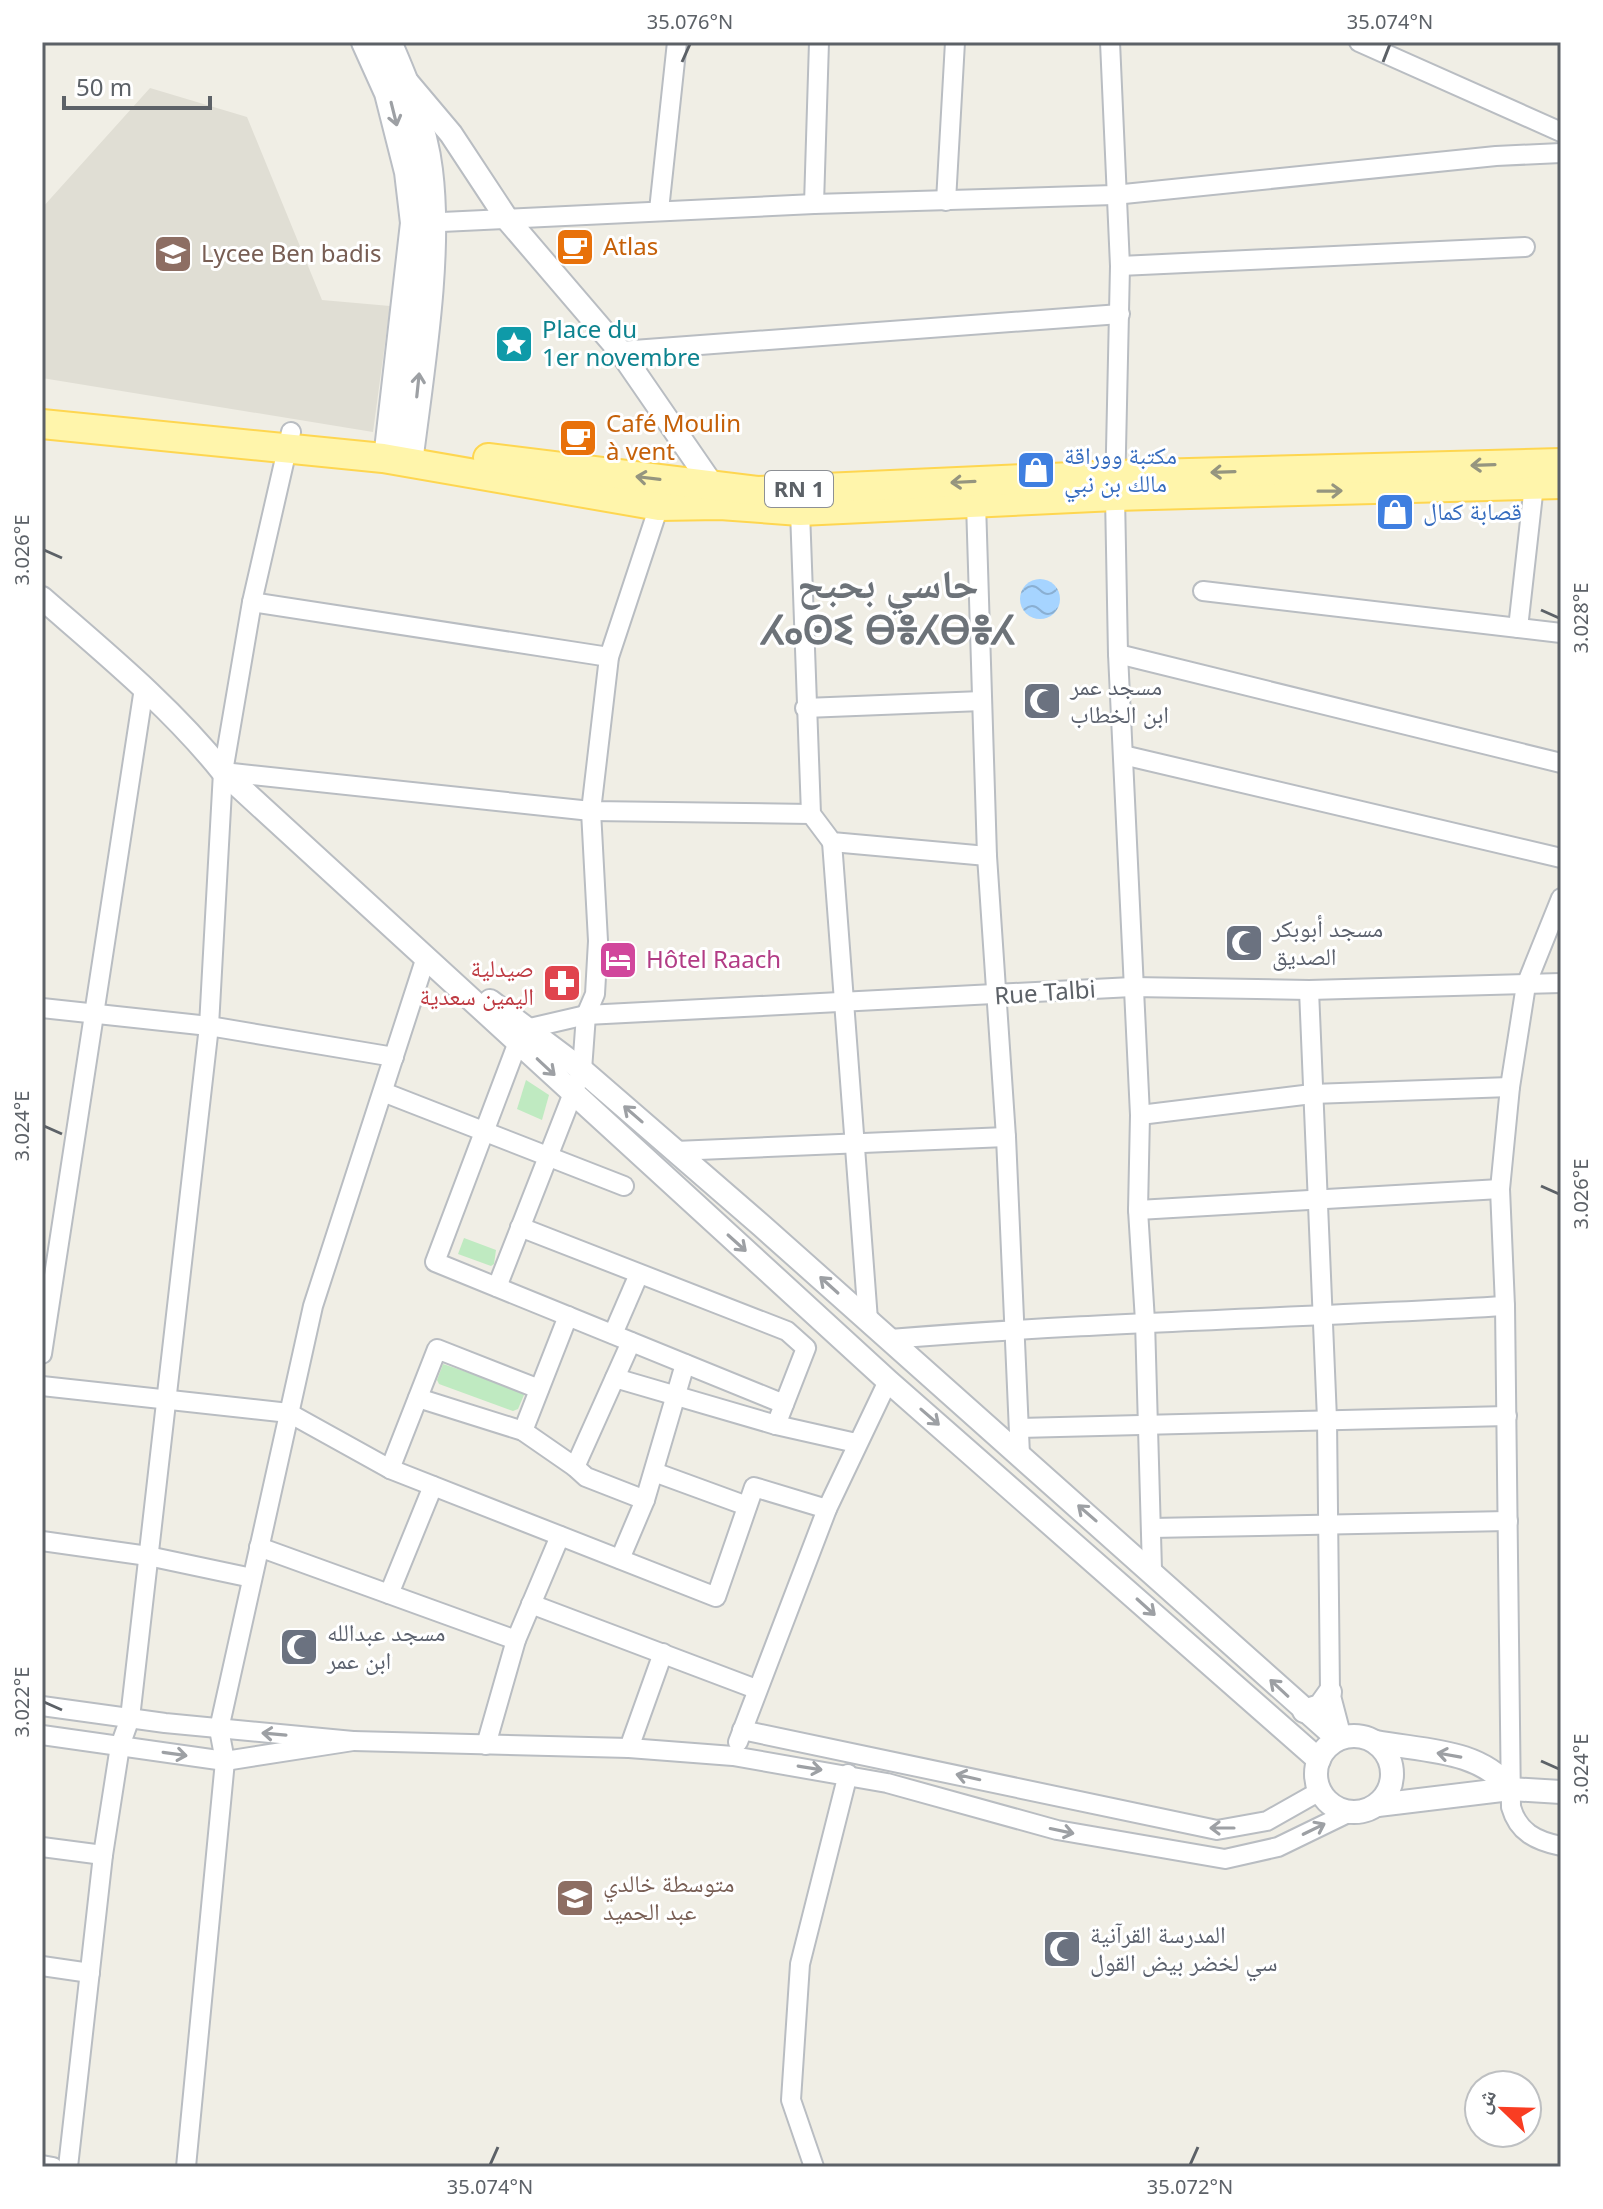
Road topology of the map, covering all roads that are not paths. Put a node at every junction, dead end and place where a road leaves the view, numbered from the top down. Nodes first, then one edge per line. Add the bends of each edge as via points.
1 (365, 42) edge
2 (388, 42) edge
3 (677, 42) edge
4 (819, 42) edge
5 (955, 42) edge
6 (1110, 42) edge
7 (1359, 42) edge
8 (404, 78) junction
9 (1561, 132) edge
10 (1561, 153) edge
11 (1114, 195) junction
12 (946, 201) junction
13 (814, 204) junction
14 (659, 210) junction
15 (507, 219) junction
16 (424, 223) junction
17 (1525, 247) dead end
18 (1120, 266) junction
19 (1120, 314) junction
20 (620, 351) junction
21 (42, 408) edge
22 (42, 424) edge
23 (290, 441) junction
24 (399, 454) junction
25 (1561, 463) edge
26 (1548, 485) edge
27 (713, 486) junction
28 (1116, 486) junction
29 (976, 503) junction
30 (659, 506) junction
31 (800, 511) junction
32 (1203, 591) dead end
33 (42, 598) edge
34 (252, 602) junction
35 (1518, 628) junction
36 (1561, 633) edge
37 (1118, 654) junction
38 (609, 657) junction
39 (144, 688) junction
40 (982, 701) junction
41 (805, 708) junction
42 (1123, 755) junction
43 (1561, 763) edge
44 (223, 772) junction
45 (591, 811) junction
46 (811, 814) junction
47 (832, 842) junction
48 (987, 856) junction
49 (1561, 858) edge
50 (1561, 898) edge
51 (426, 957) junction
52 (1561, 983) edge
53 (1526, 985) junction
54 (1132, 987) junction
55 (1309, 990) junction
56 (996, 997) junction
57 (842, 1004) junction
58 (42, 1008) edge
59 (94, 1013) junction
60 (586, 1015) junction
61 (209, 1026) junction
62 (524, 1035) junction
63 (394, 1057) junction
64 (582, 1070) junction
65 (1510, 1087) junction
66 (571, 1091) junction
67 (383, 1092) junction
68 (1312, 1094) junction
69 (1140, 1115) junction
70 (484, 1131) junction
71 (1006, 1137) junction
72 (853, 1143) junction
73 (675, 1151) junction
74 (546, 1156) junction
75 (624, 1186) dead end
76 (1500, 1189) junction
77 (1317, 1201) junction
78 (1138, 1210) junction
79 (520, 1227) junction
80 (639, 1274) junction
81 (497, 1287) junction
82 (1505, 1306) junction
83 (568, 1316) junction
84 (1323, 1316) junction
85 (868, 1320) junction
86 (1145, 1321) junction
87 (1014, 1329) junction
88 (622, 1338) junction
89 (890, 1339) junction
90 (42, 1354) edge
91 (685, 1364) junction
92 (615, 1378) junction
93 (888, 1381) junction
94 (42, 1386) edge
95 (539, 1389) junction
96 (678, 1397) junction
97 (418, 1398) junction
98 (166, 1400) junction
99 (784, 1404) junction
100 (289, 1413) junction
101 (1507, 1416) junction
102 (1327, 1419) junction
103 (1148, 1424) junction
104 (776, 1425) junction
105 (1019, 1428) junction
106 (523, 1431) junction
107 (856, 1443) junction
108 (1020, 1455) junction
109 (575, 1467) junction
110 (390, 1469) junction
111 (654, 1472) junction
112 (433, 1486) junction
113 (645, 1500) junction
114 (747, 1506) junction
115 (827, 1509) junction
116 (1508, 1521) junction
117 (1330, 1527) junction
118 (1151, 1528) junction
119 (560, 1536) junction
120 (42, 1541) edge
121 (259, 1547) junction
122 (148, 1556) junction
123 (620, 1559) junction
124 (1152, 1570) junction
125 (252, 1578) junction
126 (389, 1594) junction
127 (531, 1604) junction
128 (516, 1640) junction
129 (663, 1653) junction
130 (756, 1689) junction
131 (1330, 1692) junction
132 (42, 1706) edge
133 (1304, 1711) junction
134 (130, 1718) junction
135 (219, 1729) junction
136 (742, 1730) junction
137 (42, 1735) edge
138 (1340, 1738) junction
139 (353, 1741) junction
140 (1376, 1742) junction
141 (486, 1745) junction
142 (120, 1746) junction
143 (629, 1748) junction
144 (733, 1756) junction
145 (1319, 1760) junction
146 (225, 1761) junction
147 (848, 1774) junction
148 (1510, 1789) junction
149 (1320, 1791) junction
150 (1561, 1792) edge
151 (1378, 1805) junction
152 (1348, 1813) junction
153 (1561, 1846) edge
154 (42, 1847) edge
155 (103, 1855) junction
156 (42, 1966) edge
157 (90, 1973) junction
158 (42, 2165) edge
159 (53, 2167) edge
160 (68, 2167) edge
161 (186, 2167) edge
162 (814, 2167) edge

1 -> 16 main road via 388,93
2 - 8 main road
3 - 14 street
4 - 13 street
5 - 12 street
6 - 11 street
7 - 9 street
8 - 15 street via 451,134
8 - 16 main road via 429,166
10 - 11 street
11 - 12 street
11 - 18 street
12 - 13 street
13 - 14 street
14 - 15 street
15 - 16 street
15 - 20 street
16 - 24 main road
17 - 18 street
18 - 19 street
19 - 20 street
19 - 28 street
20 - 27 street
21 - 23 main road, RN 1
22 - 23 main road, RN 1
23 - 24 main road, RN 1
23 - 34 street
27 -> 24 main road, RN 1
24 - 30 main road, RN 1
25 -> 28 main road, RN 1
28 -> 26 main road, RN 1
26 - 35 street
28 -> 27 main road, RN 1 via 757,491
28 - 29 main road, RN 1
28 - 37 street
29 - 31 main road, RN 1
29 - 40 street
30 - 31 main road, RN 1
30 - 38 street
31 - 41 street
32 - 35 street
33 - 39 street
34 - 38 street
34 - 44 street
35 - 36 street
37 - 42 street
37 - 43 street
38 - 45 street
39 - 44 street
39 - 59 street
40 - 41 street
40 - 48 street
41 - 46 street
42 - 49 street
42 - 54 street
44 - 45 street
44 - 51 street
44 - 61 street
45 - 46 street
45 - 60 street via 598,941 595,994
46 - 47 street
47 - 48 street
47 - 57 street
48 - 56 street
50 - 53 street
51 - 62 street
51 - 63 street
52 - 53 street, Rue Talbi
53 - 55 street, Rue Talbi
53 - 65 street
54 - 55 street, Rue Talbi
54 - 56 street, Rue Talbi
54 - 69 street
55 - 68 street
56 - 57 street, Rue Talbi
56 - 71 street
57 - 60 street, Rue Talbi
57 - 72 street
58 - 59 street
59 - 61 street
59 - 90 street
60 - 62 street, Rue Talbi
60 - 64 street
61 - 63 street
61 - 98 street
62 - 64 street
62 -> 66 street
62 - 70 street
63 - 67 street
64 - 66 street
73 -> 64 street
65 - 68 street
65 - 76 street
66 - 74 street
66 -> 93 street
67 - 70 street
67 - 100 street via 313,1306
68 - 69 street
68 - 77 street
69 - 78 street
70 - 74 street
70 - 81 street via 435,1262
71 - 72 street
71 - 87 street
72 - 73 street
72 - 85 street
85 -> 73 street
74 - 75 street
74 - 79 street
76 - 77 street
76 - 82 street
77 - 78 street
77 - 84 street
78 - 86 street
79 - 80 street
79 - 81 street
80 - 88 street
80 - 99 street via 787,1331 806,1348
81 - 83 street
82 - 84 street
82 - 101 street
83 - 88 street
83 - 95 street
84 - 86 street
84 - 102 street
85 - 89 street
86 - 87 street
86 - 103 street
87 - 89 street
87 - 105 street
88 - 91 street
88 - 92 street
89 - 108 street
91 - 96 street
91 - 99 street
92 - 96 street
92 - 109 street
93 - 107 street
93 -> 145 street
94 - 98 street
95 - 97 street via 437,1349
95 - 106 street
96 - 104 street
96 - 111 street
97 - 106 street
97 - 110 street
98 - 100 street
98 - 122 street
99 - 104 street
100 - 110 street
100 - 121 street
101 - 102 street
101 - 116 street
102 - 103 street
102 - 117 street
103 - 105 street
103 - 118 street
104 - 107 street
105 - 108 street
106 - 109 street
107 - 115 street
124 -> 108 street
109 - 113 street via 586,1477
110 - 112 street
111 - 113 street
111 - 114 street
112 - 119 street
112 - 126 street
113 - 123 street
114 - 115 street via 754,1487
114 - 123 street via 716,1597
115 - 130 street
116 - 117 street
116 - 148 street
117 - 118 street
117 - 131 street
118 - 124 street
119 - 123 street
119 - 127 street
120 - 122 street
121 - 125 street
121 - 126 street
122 - 125 street
122 - 134 street
133 -> 124 street
125 - 135 street
126 - 128 street
127 - 128 street
127 - 129 street
128 - 141 street
129 - 130 street
129 - 143 street
130 - 136 street
131 - 133 street via 1320,1706
131 - 138 street
132 - 134 street
133 - 138 street
134 - 135 street
134 - 142 street
139 -> 135 street
135 - 146 street
136 - 144 street
149 -> 136 street via 1267,1821 1217,1830
137 - 142 street
138 - 140 street via 1360,1736
138 - 145 street
139 - 141 street
139 - 146 street
148 -> 140 street via 1498,1772 1482,1763
140 - 151 street via 1389,1758 1393,1778
141 - 143 street
142 -> 146 street
142 - 155 street
143 - 144 street
144 -> 147 street
145 - 149 street
146 - 161 street
147 -> 152 street via 1057,1830 1225,1859 1278,1847
147 - 162 street via 800,1964 791,2100
148 - 150 street
148 - 151 street
148 - 153 street via 1520,1826 1537,1840
149 - 152 street via 1331,1805
151 - 152 street
154 - 155 street
155 - 157 street
156 - 157 street
157 - 160 street
158 - 159 street

